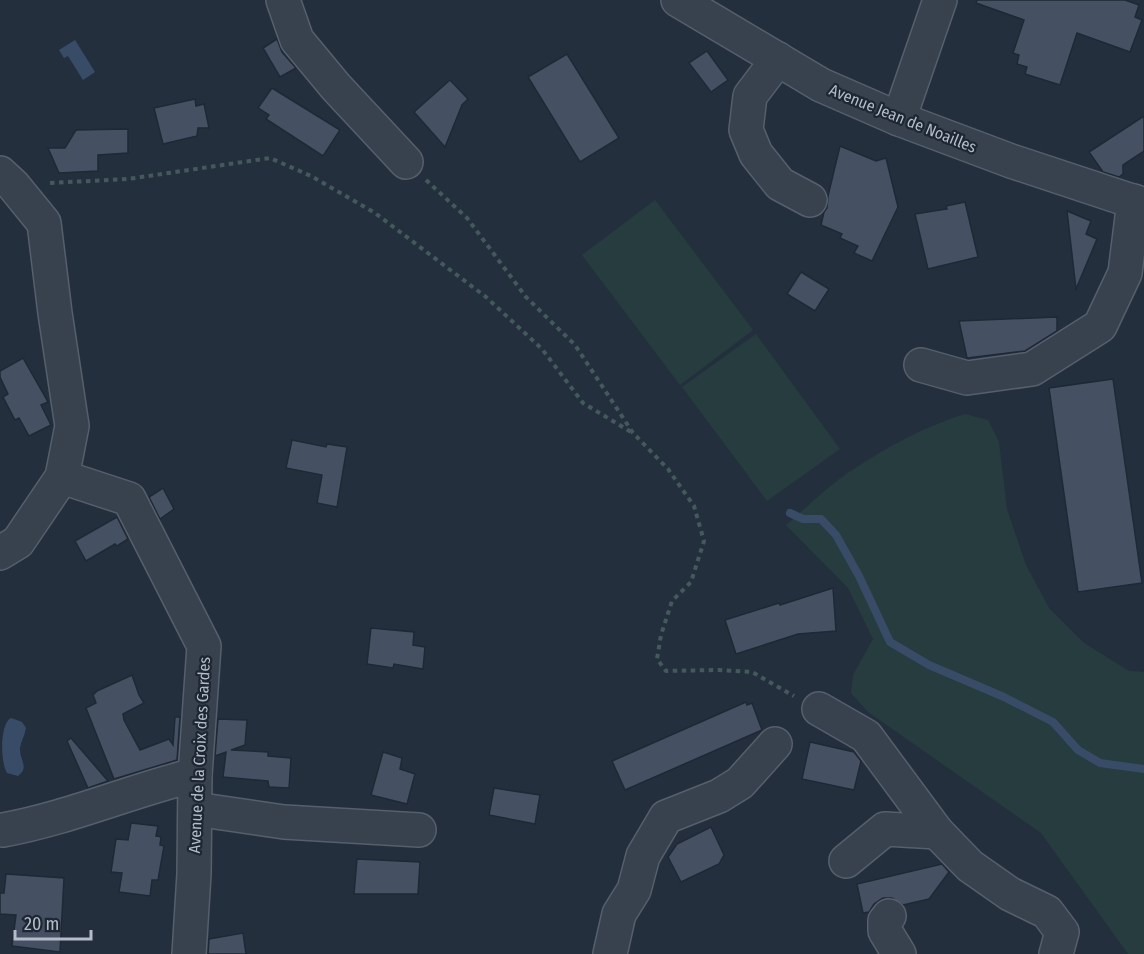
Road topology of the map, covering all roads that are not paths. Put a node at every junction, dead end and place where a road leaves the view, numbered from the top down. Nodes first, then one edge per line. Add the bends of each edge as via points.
1 (284, 0) edge
2 (678, 0) edge
3 (940, 0) edge
4 (778, 59) junction
5 (899, 119) junction
6 (406, 162) road end
7 (7, 179) edge
8 (810, 200) dead end
9 (1139, 203) edge
10 (921, 365) dead end
11 (62, 477) junction
12 (0, 553) edge
13 (819, 709) road end
14 (775, 744) dead end
15 (195, 775) junction
16 (195, 809) junction
17 (3, 830) dead end
18 (419, 830) dead end
19 (937, 832) junction
20 (846, 861) dead end
21 (889, 916) dead end
22 (189, 954) edge
23 (610, 954) edge
24 (899, 954) edge
25 (1056, 954) edge

1 - 6 street via 297,40
2 - 4 street, Avenue Jean de Noailles
3 - 5 street
4 - 5 street, Avenue Jean de Noailles via 821,85
4 - 8 street via 750,96 746,130 756,154 780,184
5 - 9 street, Avenue Jean de Noailles
7 - 11 street via 44,223 72,426
9 - 10 street via 1125,273 1100,326 1032,369 967,378
11 - 12 street via 18,542
11 - 15 street, Avenue de la Croix des Gardes via 129,499 204,646
13 - 19 street via 866,736
14 - 23 street via 740,783 719,796 666,817 643,856 633,890 619,914
15 - 16 street, Avenue de la Croix des Gardes
15 - 17 street via 35,824
16 - 18 street via 284,822
16 - 22 street, Avenue de la Croix des Gardes
19 - 20 street via 885,830
19 - 25 street via 970,866 1010,894 1047,912 1062,932
21 - 24 street via 885,931

